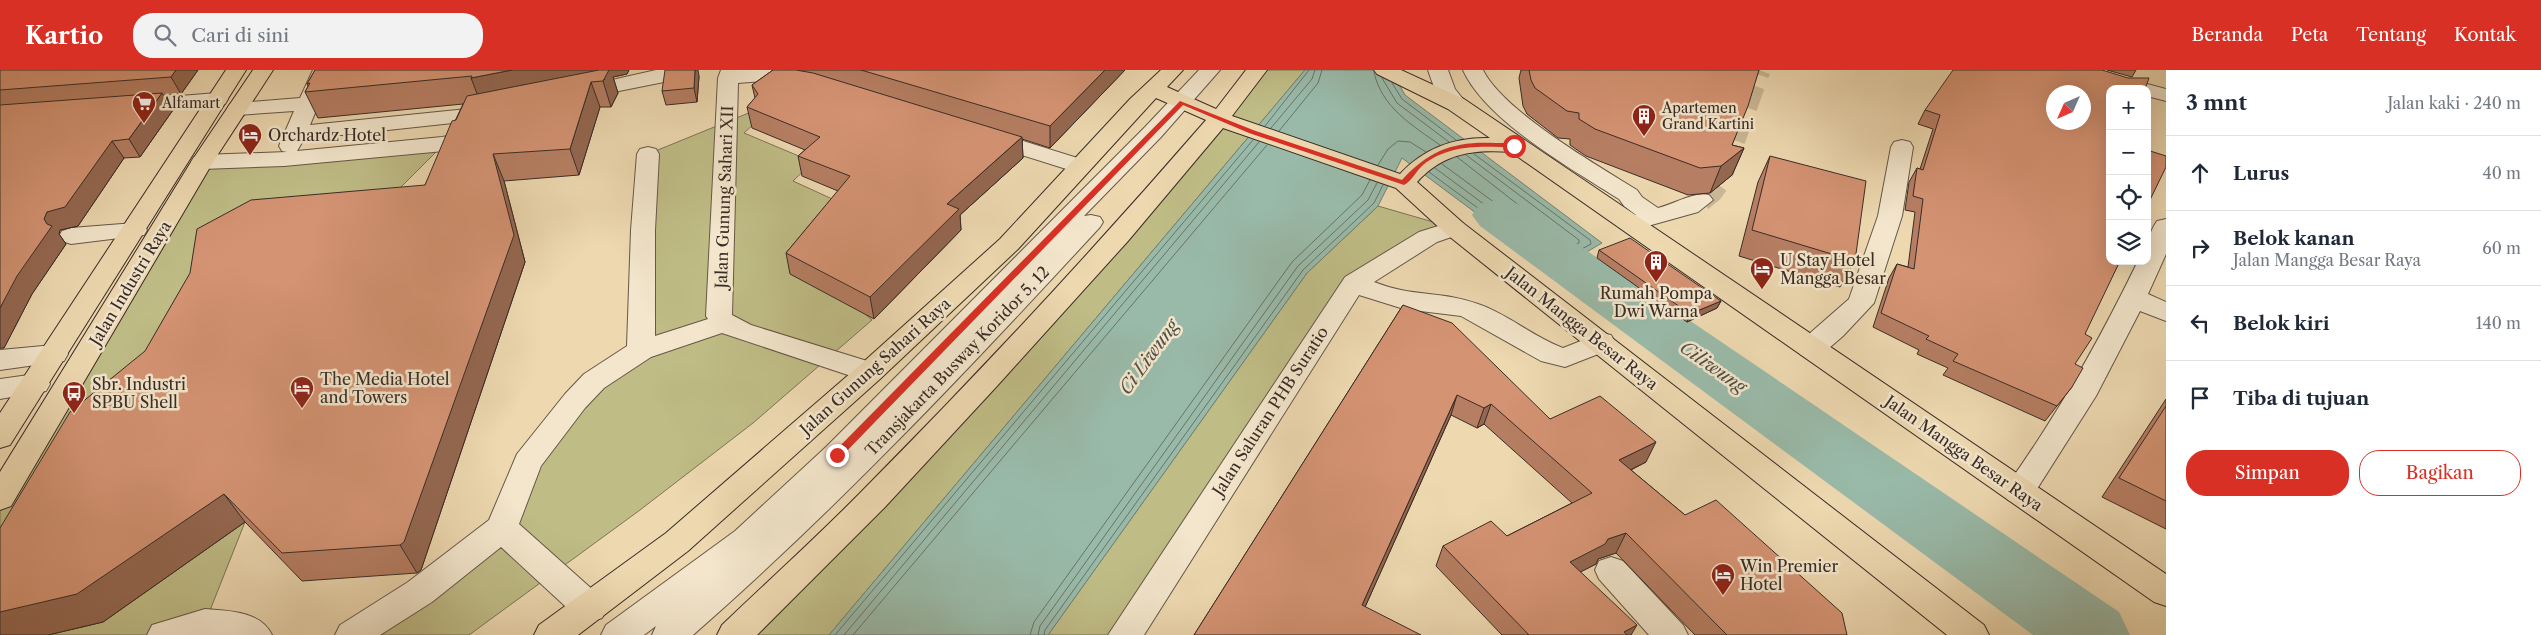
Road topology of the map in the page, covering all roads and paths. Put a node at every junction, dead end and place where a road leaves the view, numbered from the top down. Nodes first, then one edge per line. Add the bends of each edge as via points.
1 (236, 70) edge
2 (263, 70) edge
3 (322, 70) edge
4 (666, 70) edge
5 (1173, 70) edge
6 (1210, 70) edge
7 (1228, 70) edge
8 (1257, 70) edge
9 (1384, 70) edge
10 (1438, 70) edge
11 (1473, 70) edge
12 (730, 74) edge
13 (647, 75) edge
14 (822, 86) edge
15 (1154, 89) junction
16 (2151, 91) edge
17 (2166, 95) edge
18 (562, 96) edge
19 (227, 104) junction
20 (309, 104) junction
21 (1456, 104) junction
22 (514, 106) edge
23 (108, 108) edge
24 (1209, 114) junction
25 (467, 115) junction
26 (965, 130) edge
27 (296, 133) junction
28 (1514, 146) junction
29 (1902, 147) dead end
30 (648, 154) dead end
31 (284, 159) junction
32 (202, 162) junction
33 (1079, 166) junction
34 (1411, 185) junction
35 (1701, 200) tunnel mouth
36 (1624, 212) junction
37 (2166, 226) edge
38 (1454, 228) junction
39 (135, 230) junction
40 (71, 236) dead end
41 (1354, 283) junction
42 (2136, 298) junction
43 (2166, 312) edge
44 (724, 323) junction
45 (1601, 342) junction
46 (1811, 348) junction
47 (642, 350) junction
48 (54, 354) junction
49 (0, 360) edge
50 (870, 372) junction
51 (36, 384) junction
52 (0, 389) edge
53 (0, 437) edge
54 (2019, 492) junction
55 (0, 498) edge
56 (502, 528) junction
57 (1611, 570) dead end
58 (2166, 592) edge
59 (590, 608) junction
60 (164, 635) edge
61 (255, 635) edge
62 (352, 635) edge
63 (552, 635) edge
64 (618, 635) edge
65 (670, 635) edge
66 (734, 635) edge
67 (1125, 635) edge
68 (1671, 635) edge
69 (1972, 635) edge

1 - 19 main road, Jalan Industri Raya
2 - 19 main road, Jalan Industri Raya
3 - 20 street
4 - 13 street via 664,76
5 - 15 main road, Jalan Gunung Sahari Raya
6 - 24 street, Transjakarta Busway Koridor 5, 12
7 - 24 street, Transjakarta Busway Koridor 5, 12
8 - 24 main road
9 - 21 main road, Jalan Mangga Besar Raya
10 - 21 street via 1445,90
11 - 36 street via 1481,86 1527,128 1629,195
12 - 14 street via 781,77
12 - 44 street, Jalan Gunung Sahari XII via 719,316
13 - 18 street
15 - 24 main road, Jalan Mangga Besar Raya
15 - 33 main road, Jalan Gunung Sahari Raya
16 - 17 street
19 - 20 street
19 - 23 street
19 - 32 main road, Jalan Industri Raya
19 - 39 main road, Jalan Industri Raya
20 - 27 street
21 - 28 main road, Jalan Mangga Besar Raya
22 - 25 street
24 - 34 main road, Jalan Mangga Besar Raya
24 - 64 street, Transjakarta Busway Koridor 5, 12 via 746,540
24 - 65 street, Transjakarta Busway Koridor 5, 12 via 856,464 758,558
24 - 66 main road via 1112,243 874,500
25 - 27 street
25 - 31 street via 457,140 444,144
26 - 33 street
27 - 31 street
28 - 34 main road via 1476,144 1440,152
28 - 36 main road, Jalan Mangga Besar Raya
29 - 46 street via 1890,216 1861,303
30 - 47 street via 643,230
31 - 32 street
32 - 55 main road, Jalan Industri Raya
33 - 50 main road, Jalan Gunung Sahari Raya via 1008,244
34 - 38 main road, Jalan Mangga Besar Raya
35 - 36 street via 1690,207 1655,217
36 - 46 main road, Jalan Mangga Besar Raya
37 - 42 street
38 - 41 street, Jalan Saluran PHB Suratio via 1428,237
38 - 45 main road, Jalan Mangga Besar Raya
39 - 40 street
39 - 48 main road, Jalan Industri Raya
41 - 45 street via 1389,298 1456,305 1551,354 1565,358
41 - 67 street, Jalan Saluran PHB Suratio
42 - 43 street
42 - 54 street via 2062,430
44 - 47 street
44 - 50 street
45 - 69 main road, Jalan Mangga Besar Raya
46 - 54 main road, Jalan Mangga Besar Raya
47 - 56 street via 594,381 575,401 528,462
48 - 49 street
48 - 51 main road, Jalan Industri Raya
50 - 59 main road, Jalan Gunung Sahari Raya via 677,542
51 - 52 street
51 - 53 main road, Jalan Industri Raya
54 - 58 main road, Jalan Mangga Besar Raya
56 - 59 street
56 - 62 street via 420,592
57 - 68 street
59 - 63 main road, Jalan Gunung Sahari Raya
60 - 61 street via 205,623 237,626

